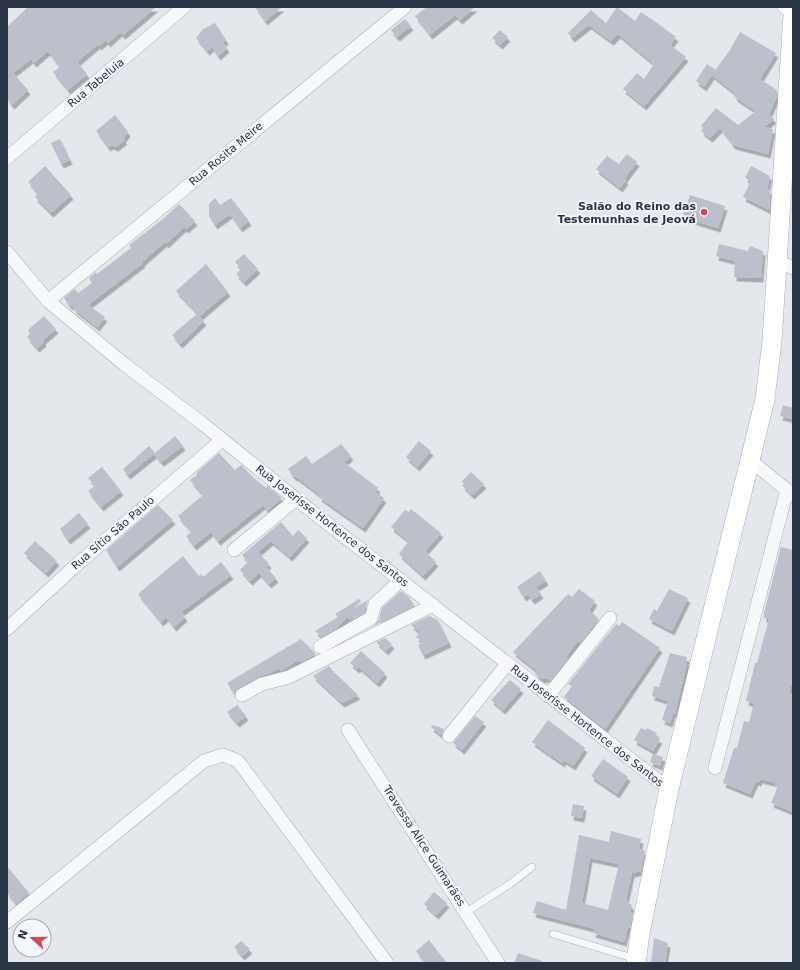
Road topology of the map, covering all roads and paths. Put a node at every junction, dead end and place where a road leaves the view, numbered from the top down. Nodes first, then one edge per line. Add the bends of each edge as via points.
1 (184, 7) edge
2 (405, 7) edge
3 (784, 7) edge
4 (793, 12) edge
5 (793, 15) edge
6 (7, 158) edge
7 (7, 252) edge
8 (785, 265) edge
9 (48, 301) junction
10 (222, 440) junction
11 (750, 460) junction
12 (790, 493) edge
13 (296, 499) junction
14 (234, 550) dead end
15 (401, 580) junction
16 (433, 605) junction
17 (610, 618) dead end
18 (7, 629) edge
19 (320, 647) dead end
20 (508, 664) junction
21 (242, 695) dead end
22 (548, 696) junction
23 (348, 730) dead end
24 (449, 736) dead end
25 (716, 768) dead end
26 (669, 789) junction
27 (532, 866) dead end
28 (466, 912) junction
29 (7, 922) edge
30 (552, 934) dead end
31 (636, 961) edge
32 (387, 963) edge
33 (498, 963) edge

1 - 6 street, Rua Tabeluia
2 - 9 street, Rua Rosita Meire
3 - 4 street
5 - 8 main road
7 - 9 street, Rua Joserísse Hortence dos Santos
8 - 11 main road via 768,382
9 - 10 street, Rua Joserísse Hortence dos Santos
10 - 13 street, Rua Joserísse Hortence dos Santos
10 - 18 street, Rua Sítio São Paulo via 73,568
11 - 12 street
11 - 26 main road
12 - 25 street
13 - 14 street
13 - 15 street, Rua Joserísse Hortence dos Santos
15 - 16 street, Rua Joserísse Hortence dos Santos
15 - 19 street via 375,604 371,618
16 - 20 street, Rua Joserísse Hortence dos Santos
16 - 21 street via 289,677 262,684
17 - 22 street
20 - 22 street, Rua Joserísse Hortence dos Santos
20 - 24 street
22 - 26 street, Rua Joserísse Hortence dos Santos
23 - 28 street, Travessa Alice Guimarães
26 - 31 main road
27 - 28 lane via 510,884
28 - 33 street, Travessa Alice Guimarães
29 - 32 street via 204,761 222,755 238,761
30 - 31 lane

